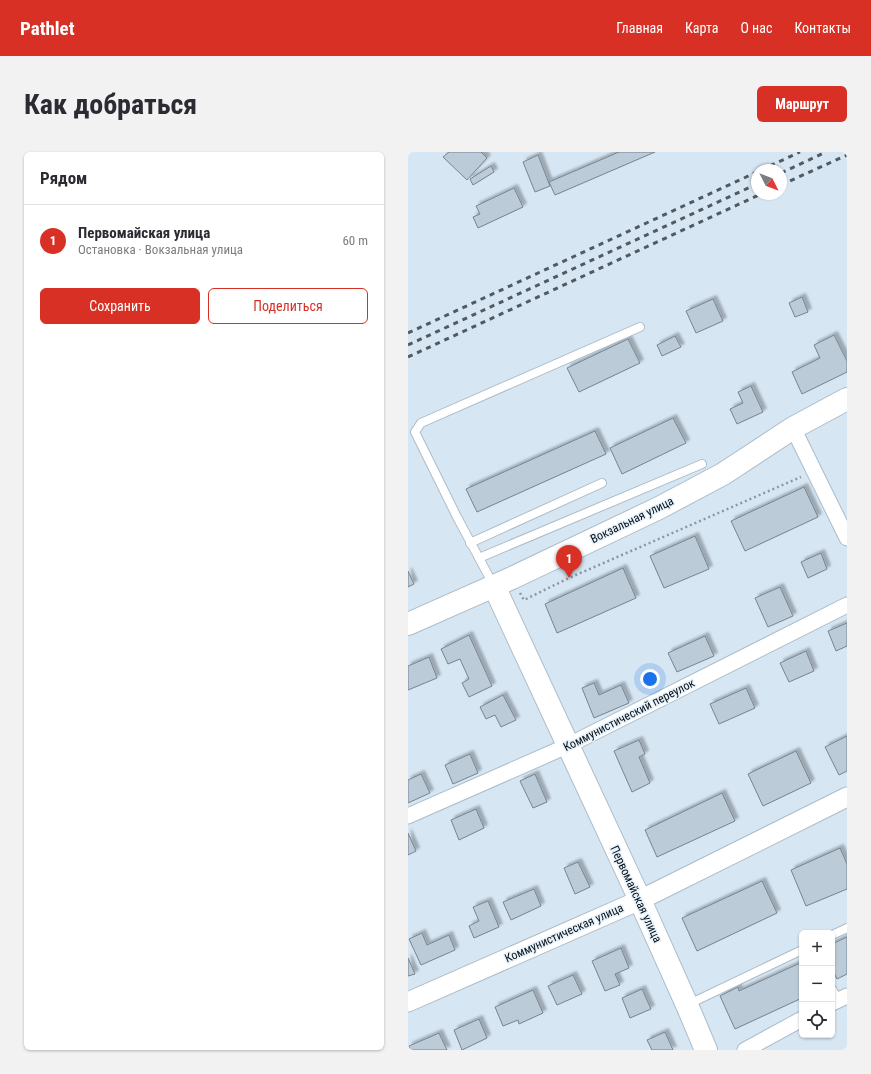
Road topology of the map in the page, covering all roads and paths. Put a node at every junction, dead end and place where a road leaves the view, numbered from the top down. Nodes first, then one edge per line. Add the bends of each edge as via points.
1 (640, 327) dead end
2 (847, 399) edge
3 (793, 428) junction
4 (702, 464) dead end
5 (807, 474) dead end
6 (602, 483) dead end
7 (847, 538) edge
8 (470, 543) junction
9 (479, 558) junction
10 (503, 582) junction
11 (847, 605) edge
12 (408, 624) edge
13 (567, 746) junction
14 (847, 797) edge
15 (408, 816) edge
16 (640, 900) junction
17 (847, 928) edge
18 (835, 934) edge
19 (799, 951) edge
20 (408, 1002) edge
21 (687, 1005) junction
22 (799, 1022) edge
23 (706, 1050) edge
24 (745, 1050) edge

1 - 8 lane via 421,424 415,432
2 - 3 main road, Вокзальная улица
3 - 7 street
3 - 10 main road, Вокзальная улица via 723,474 659,508
4 - 9 lane
5 - 10 path via 576,574 524,600
6 - 8 lane
8 - 9 lane
9 - 10 lane
10 - 12 main road, Вокзальная улица
10 - 13 main road, Первомайская улица
11 - 13 street, Коммунистический переулок
13 - 15 street, Коммунистический переулок
13 - 16 main road, Первомайская улица
14 - 16 street, Коммунистическая улица
16 - 20 street, Коммунистическая улица
16 - 21 main road, Первомайская улица
17 - 18 lane
19 - 21 lane
21 - 23 main road, Первомайская улица
22 - 24 street

